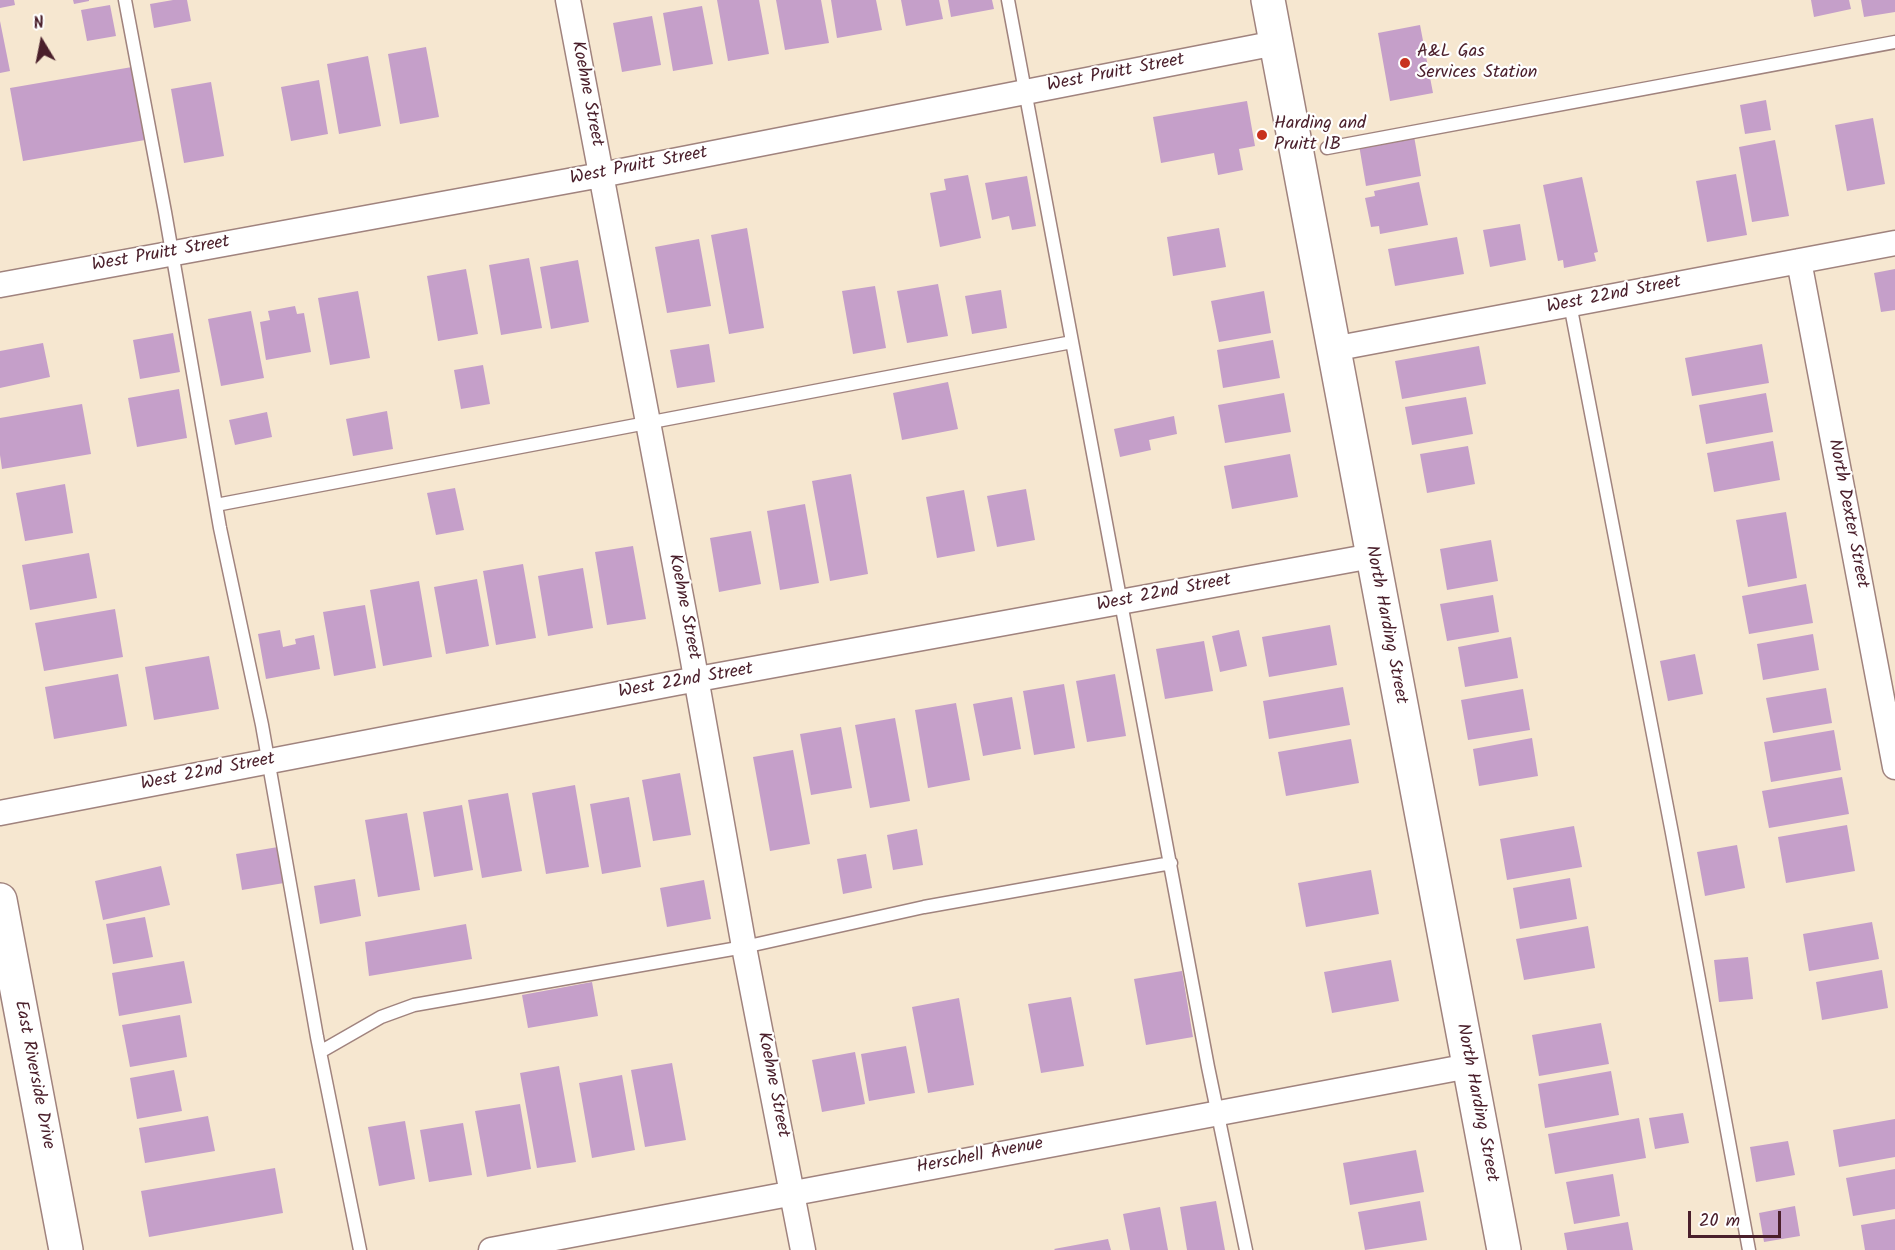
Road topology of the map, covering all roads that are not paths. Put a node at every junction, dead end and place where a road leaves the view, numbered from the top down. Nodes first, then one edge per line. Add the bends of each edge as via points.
1 (125, 0) edge
2 (568, 0) edge
3 (1008, 0) edge
4 (1268, 0) edge
5 (1895, 42) edge
6 (1276, 43) junction
7 (1025, 92) junction
8 (1327, 148) dead end
9 (601, 175) junction
10 (1895, 243) edge
11 (172, 253) junction
12 (1799, 261) junction
13 (0, 285) edge
14 (1570, 304) junction
15 (1072, 342) junction
16 (1333, 349) junction
17 (648, 423) junction
18 (216, 505) junction
19 (1372, 556) junction
20 (1122, 602) junction
21 (696, 680) junction
22 (268, 761) junction
23 (1895, 766) edge
24 (0, 813) edge
25 (1171, 863) junction
26 (0, 900) edge
27 (744, 946) junction
28 (320, 1052) junction
29 (1469, 1066) junction
30 (1218, 1113) junction
31 (793, 1193) junction
32 (66, 1250) edge
33 (360, 1250) edge
34 (491, 1250) edge
35 (803, 1250) edge
36 (1246, 1250) edge
37 (1504, 1250) edge
38 (1749, 1250) edge

1 - 11 lane
2 - 9 street, Koehne Street
3 - 7 lane
4 - 6 street, North Harding Street
5 - 8 lane
6 - 7 street, West Pruitt Street
6 - 16 street, North Harding Street
7 - 9 street, West Pruitt Street
7 - 15 lane
9 - 11 street, West Pruitt Street
9 - 17 street, Koehne Street
10 - 12 street, West 22nd Street
11 - 13 street, West Pruitt Street
11 - 18 lane
12 - 14 street, West 22nd Street
12 - 23 street, North Dexter Street
14 - 16 street, West 22nd Street
14 - 38 lane
15 - 17 lane
15 - 20 lane
16 - 19 street, North Harding Street
17 - 18 lane
17 - 21 street, Koehne Street
18 - 22 lane
19 - 20 street, West 22nd Street
19 - 29 street, North Harding Street
20 - 21 street, West 22nd Street
20 - 25 lane
21 - 22 street, West 22nd Street
21 - 27 street, Koehne Street
22 - 24 street, West 22nd Street
22 - 28 lane
25 - 27 lane
25 - 30 lane
26 - 32 street, East Riverside Drive
27 - 28 lane via 414,1005 381,1017
27 - 31 street, Koehne Street
28 - 33 lane
29 - 30 street, Herschell Avenue
29 - 37 street, North Harding Street
30 - 31 street, Herschell Avenue
30 - 36 lane
31 - 34 street, Herschell Avenue
31 - 35 street, Koehne Street

